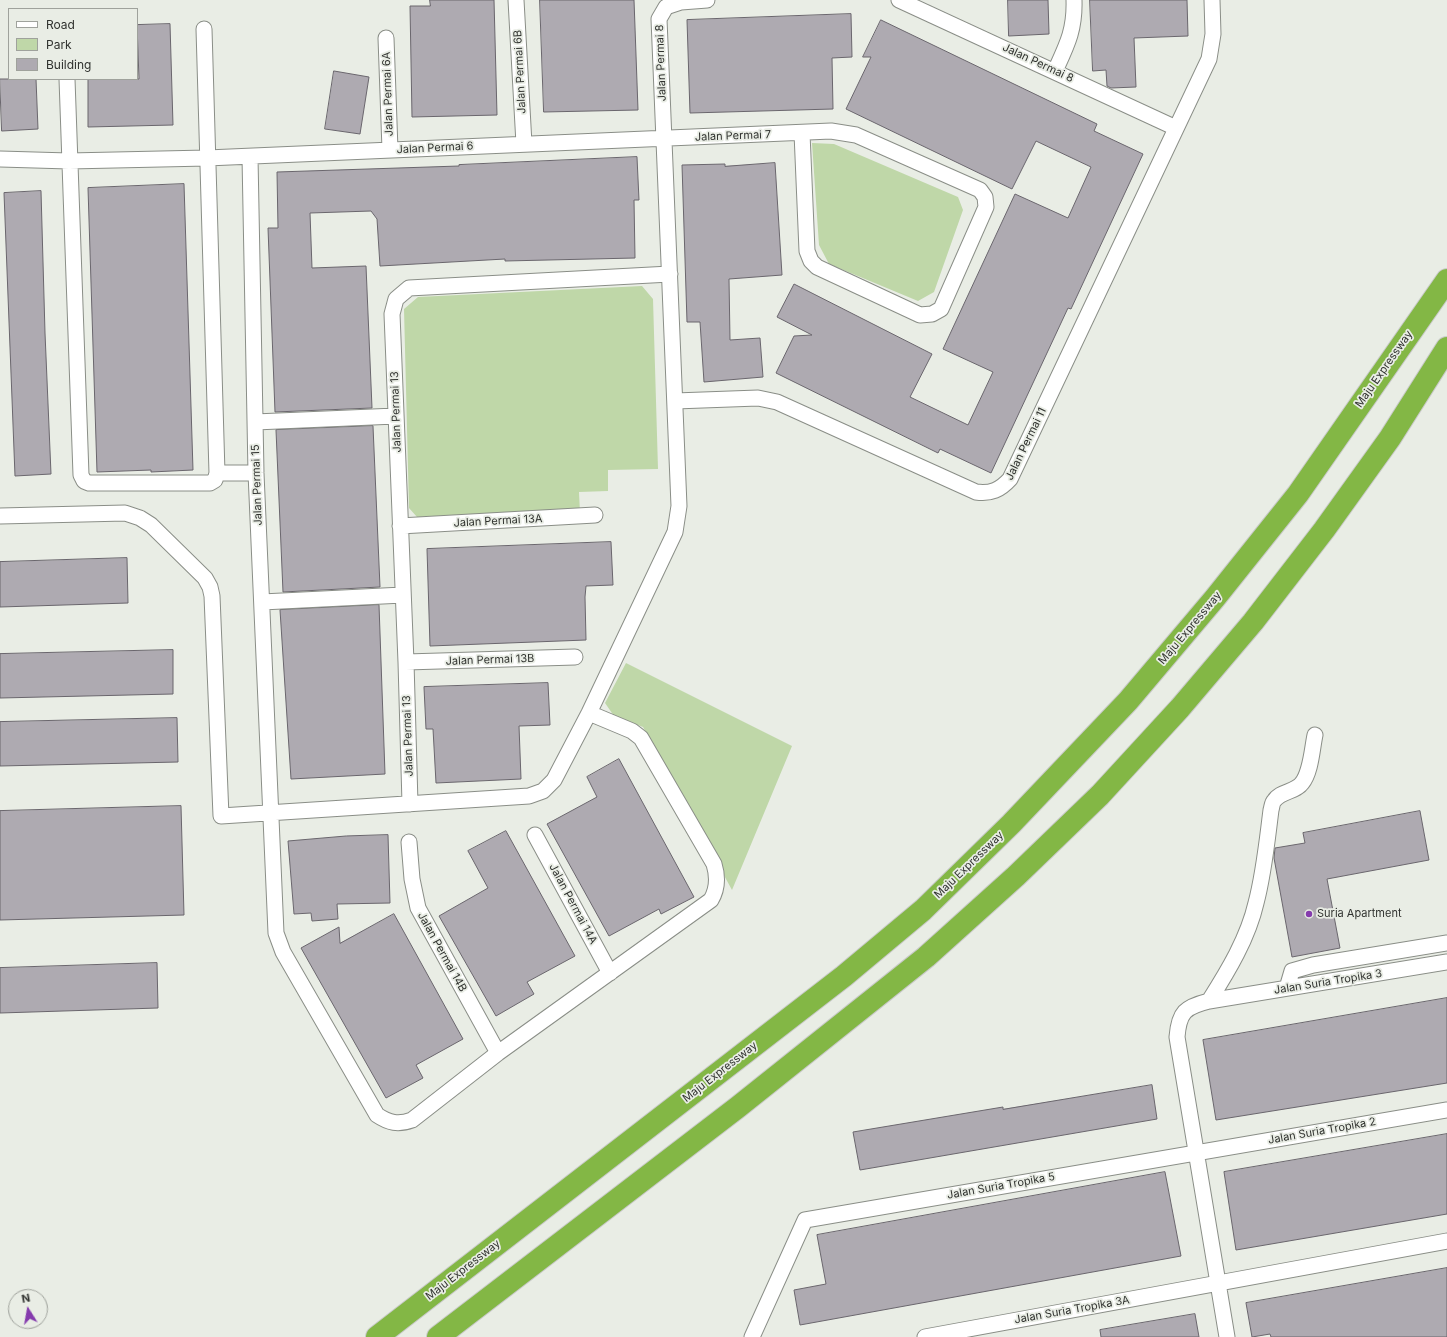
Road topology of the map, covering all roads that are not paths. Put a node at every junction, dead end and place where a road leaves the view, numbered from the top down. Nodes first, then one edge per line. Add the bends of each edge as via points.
1 (516, 0) edge
2 (707, 0) edge
3 (899, 0) edge
4 (1074, 0) edge
5 (1212, 0) edge
6 (921, 4) edge
7 (204, 29) dead end
8 (386, 38) dead end
9 (1055, 71) junction
10 (66, 80) edge
11 (1176, 128) junction
12 (802, 133) junction
13 (664, 139) junction
14 (524, 144) junction
15 (390, 150) junction
16 (250, 156) junction
17 (207, 158) junction
18 (0, 159) edge
19 (69, 161) junction
20 (670, 274) junction
21 (1447, 280) edge
22 (1447, 348) edge
23 (675, 401) junction
24 (396, 416) junction
25 (255, 422) junction
26 (217, 473) junction
27 (256, 473) junction
28 (595, 515) dead end
29 (0, 516) edge
30 (400, 526) junction
31 (403, 595) junction
32 (262, 602) junction
33 (575, 657) dead end
34 (406, 662) junction
35 (589, 712) junction
36 (1315, 735) dead end
37 (410, 804) junction
38 (271, 814) junction
39 (535, 836) dead end
40 (409, 842) dead end
41 (1447, 943) edge
42 (1447, 962) edge
43 (610, 973) junction
44 (1287, 988) junction
45 (1209, 1001) junction
46 (498, 1054) junction
47 (1447, 1110) edge
48 (1196, 1153) junction
49 (1447, 1241) edge
50 (1218, 1283) junction
51 (377, 1337) edge
52 (438, 1337) edge
53 (752, 1337) edge
54 (925, 1337) edge
55 (1227, 1337) edge

1 - 14 street, Jalan Permai 6B
2 - 13 street, Jalan Permai 8 via 681,2 666,7 659,19
3 - 6 street, Jalan Permai 8
4 - 9 street via 1070,37
5 - 11 street, Jalan Permai 11 via 1213,34 1209,59
6 - 9 street, Jalan Permai 8
7 - 17 street
8 - 15 street, Jalan Permai 6A
9 - 11 street, Jalan Permai 8
10 - 19 street
11 - 23 street, Jalan Permai 11 via 1010,479 995,491 976,492 777,402 758,398
12 - 12 street, Jalan Permai 7 via 807,251 811,261 816,267 920,315 932,314 941,309 986,207 985,198 980,190 856,135 831,131
12 - 13 street, Jalan Permai 7
13 - 14 street, Jalan Permai 6
13 - 20 street
14 - 15 street, Jalan Permai 6
15 - 16 street, Jalan Permai 6
16 - 17 street, Jalan Permai 6
16 - 25 street, Jalan Permai 15
17 - 19 street, Jalan Permai 6
17 - 26 street
18 - 19 street, Jalan Permai 6
19 - 26 street via 81,475 84,481 89,483 210,483 215,480
20 - 23 street
20 - 24 street, Jalan Permai 13 via 409,288 396,299 392,314
21 - 51 highway, Maju Expressway via 1298,494 1215,598 1128,701 1011,824 923,910 844,976
22 - 52 highway via 1390,438 1324,530 1253,622 1180,708 1100,795 1016,876 926,957 738,1107
23 - 35 street via 679,506 675,532
24 - 25 street
24 - 30 street, Jalan Permai 13
25 - 27 street, Jalan Permai 15
26 - 27 street
27 - 32 street, Jalan Permai 15
28 - 30 street, Jalan Permai 13A
29 - 38 street via 125,513 151,525 205,578 212,596 221,816
30 - 31 street, Jalan Permai 13
31 - 32 street
31 - 34 street, Jalan Permai 13
32 - 38 street, Jalan Permai 15
33 - 34 street, Jalan Permai 13B
34 - 37 street, Jalan Permai 13
35 - 37 street via 554,780 543,791 529,796
35 - 43 street, Jalan Permai 15 via 632,731 641,738 714,864 717,874 715,892 711,900
36 - 45 street via 1307,774 1302,784 1274,801 1256,904 1226,975
37 - 38 street
38 - 46 street, Jalan Permai 15 via 276,933 283,952 377,1115 393,1123 412,1120
39 - 43 street, Jalan Permai 14A
40 - 46 street, Jalan Permai 14B via 412,879 418,908
41 - 44 street via 1313,965 1292,971
42 - 44 street, Jalan Suria Tropika 3
43 - 46 street, Jalan Permai 15
44 - 45 street, Jalan Suria Tropika 3
45 - 48 street, Jalan Suria Tropika 3 via 1193,1005 1184,1012 1178,1023 1177,1037
47 - 48 street, Jalan Suria Tropika 2
48 - 50 street, Jalan Suria Tropika 3
48 - 53 street, Jalan Suria Tropika 5 via 805,1220
49 - 50 street, Jalan Suria Tropika 3A
50 - 54 street, Jalan Suria Tropika 3A
50 - 55 street, Jalan Suria Tropika 3

